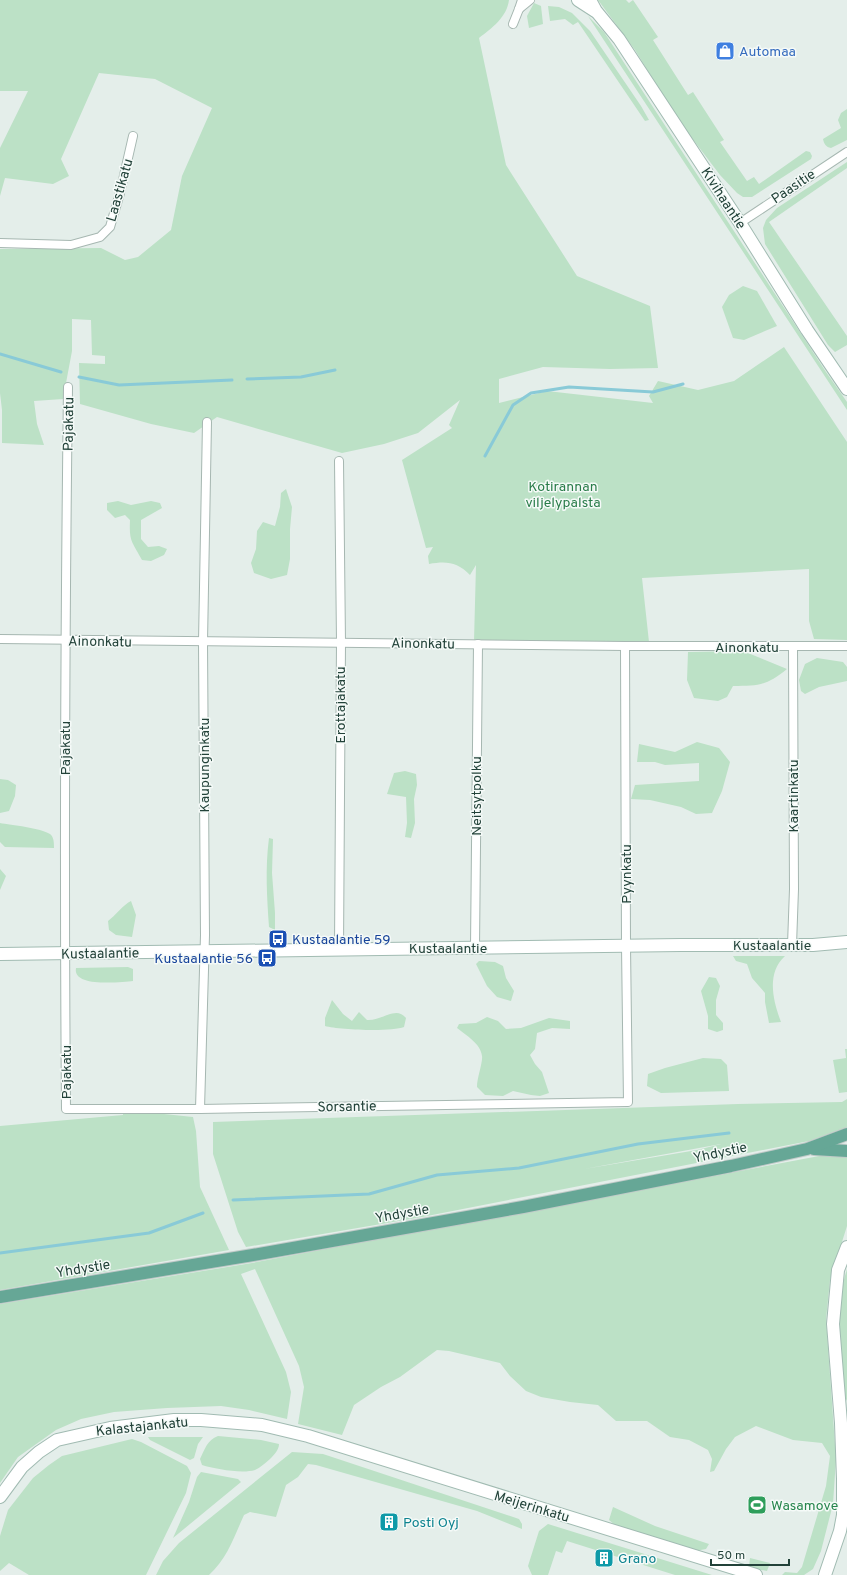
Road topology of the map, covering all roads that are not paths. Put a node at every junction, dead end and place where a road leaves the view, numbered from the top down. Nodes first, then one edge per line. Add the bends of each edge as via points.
1 (522, 0) edge
2 (530, 0) edge
3 (578, 0) edge
4 (590, 0) edge
5 (519, 9) junction
6 (596, 11) junction
7 (513, 24) dead end
8 (133, 136) dead end
9 (847, 152) edge
10 (740, 223) junction
11 (0, 243) edge
12 (68, 387) dead end
13 (847, 388) edge
14 (207, 422) dead end
15 (339, 461) dead end
16 (0, 639) edge
17 (65, 640) junction
18 (203, 642) junction
19 (341, 642) junction
20 (478, 644) junction
21 (625, 646) junction
22 (847, 646) edge
23 (793, 647) junction
24 (847, 942) edge
25 (792, 945) junction
26 (626, 946) junction
27 (475, 948) junction
28 (339, 949) junction
29 (204, 952) junction
30 (65, 953) junction
31 (0, 954) edge
32 (628, 1102) joint
33 (66, 1109) joint
34 (200, 1109) junction
35 (847, 1134) edge
36 (807, 1149) junction
37 (847, 1151) edge
38 (847, 1247) edge
39 (0, 1297) edge
40 (308, 1436) joint
41 (0, 1497) edge
42 (756, 1575) edge
43 (825, 1575) edge

1 - 5 street
2 - 5 street
3 - 6 main road, Kivihaantie
4 - 6 main road, Kivihaantie
5 - 7 street
6 - 10 main road, Kivihaantie via 619,39
8 - 11 street, Laastikatu via 110,227 100,237 71,245
9 - 10 street, Paasitie
10 - 13 main road, Kivihaantie via 806,330
12 - 17 street, Pajakatu
14 - 18 street, Kaupunginkatu
15 - 19 street, Erottajakatu
16 - 17 street, Ainonkatu
17 - 18 street, Ainonkatu
17 - 30 street, Pajakatu
18 - 19 street, Ainonkatu
18 - 29 street, Kaupunginkatu
19 - 20 street, Ainonkatu
19 - 28 street, Erottajakatu
20 - 21 street, Ainonkatu
20 - 27 street, Neitsytpolku
21 - 23 street, Ainonkatu
21 - 26 street, Pyynkatu
22 - 23 street, Ainonkatu
23 - 25 street, Kaartinkatu
24 - 25 main road, Kustaalantie
25 - 26 main road, Kustaalantie
26 - 27 main road, Kustaalantie
26 - 32 street, Pyynkatu
27 - 28 main road, Kustaalantie
28 - 29 main road, Kustaalantie
29 - 30 main road, Kustaalantie
29 - 34 street, Kaupunginkatu
30 - 31 main road, Kustaalantie
30 - 33 street, Pajakatu
32 - 34 street, Sorsantie
33 - 34 street, Sorsantie
35 - 36 main road, Yhdystie
36 - 37 main road, Yhdystie
36 - 39 main road, Yhdystie via 523,1207
38 - 43 main road via 838,1270 833,1324 841,1423 843,1515
40 - 41 main road, Kalastajankatu via 262,1425 202,1420 174,1420 110,1428 58,1440 22,1467
40 - 42 main road, Meijerinkatu

